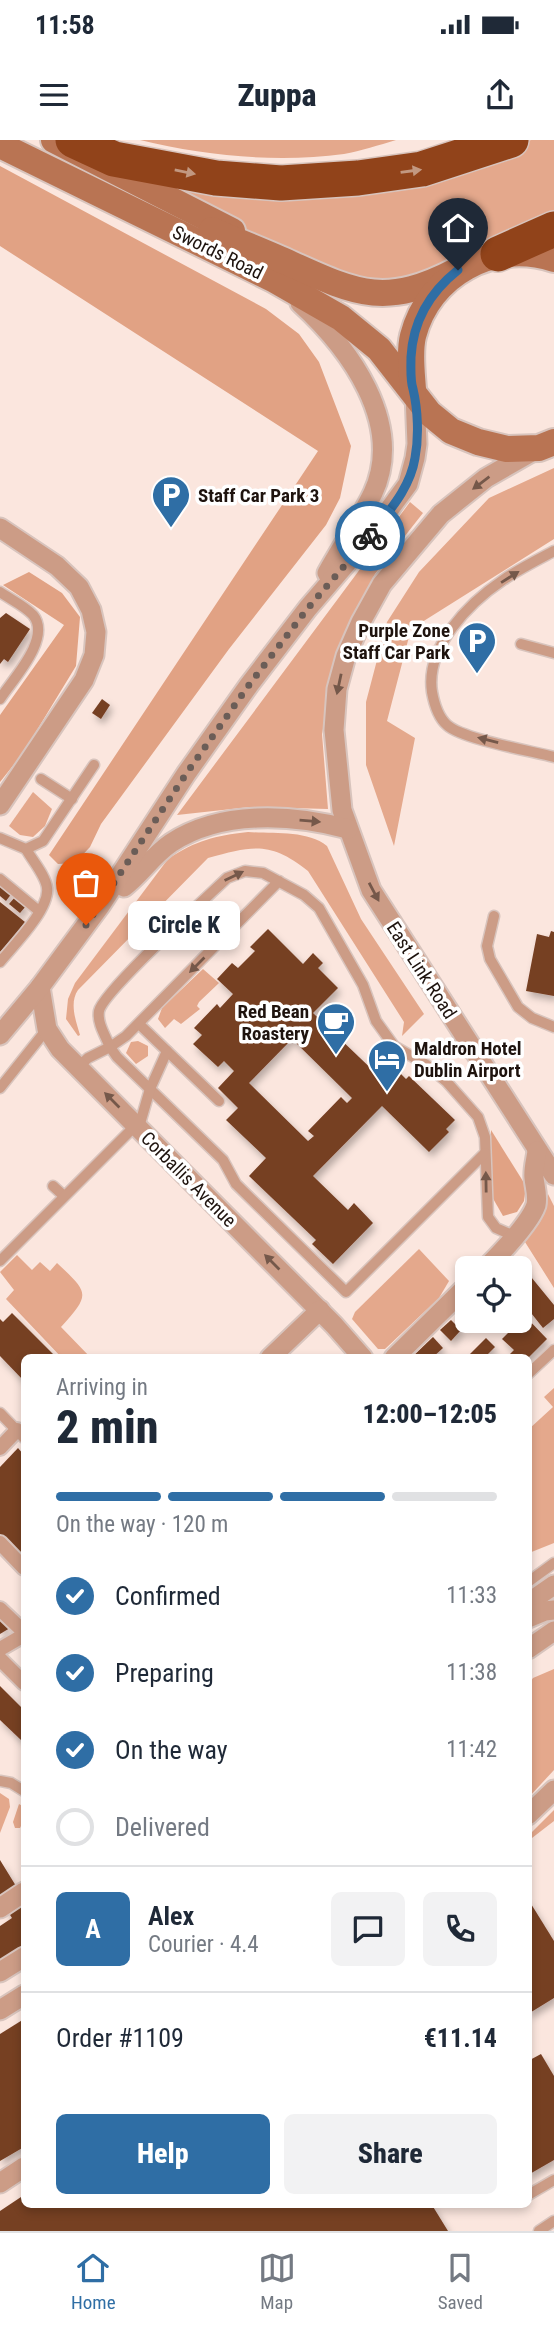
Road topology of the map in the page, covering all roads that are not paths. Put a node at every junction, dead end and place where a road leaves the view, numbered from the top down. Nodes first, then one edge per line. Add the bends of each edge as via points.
1 (28, 140) edge
2 (54, 140) edge
3 (73, 140) edge
4 (511, 140) edge
5 (0, 145) edge
6 (554, 229) edge
7 (498, 254) junction
8 (554, 259) edge
9 (279, 270) junction
10 (458, 270) junction
11 (414, 392) junction
12 (547, 445) edge
13 (0, 528) edge
14 (554, 551) edge
15 (0, 592) edge
16 (308, 608) junction
17 (521, 645) dead end
18 (554, 653) edge
19 (0, 699) edge
20 (554, 757) edge
21 (94, 765) dead end
22 (41, 779) dead end
23 (72, 799) junction
24 (0, 805) edge
25 (348, 829) junction
26 (0, 838) edge
27 (26, 849) junction
28 (0, 879) edge
29 (279, 881) junction
30 (100, 906) junction
31 (39, 911) junction
32 (495, 916) dead end
33 (0, 962) edge
34 (40, 987) junction
35 (139, 1024) junction
36 (554, 1027) edge
37 (47, 1030) junction
38 (0, 1035) edge
39 (110, 1046) junction
40 (167, 1051) junction
41 (78, 1067) junction
42 (0, 1088) edge
43 (150, 1089) junction
44 (219, 1101) dead end
45 (136, 1125) junction
46 (537, 1151) junction
47 (485, 1153) junction
48 (554, 1175) edge
49 (53, 1186) dead end
50 (64, 1196) junction
51 (514, 1236) junction
52 (497, 1256) edge
53 (0, 1261) edge
54 (455, 1298) edge
55 (320, 1311) junction
56 (554, 1350) edge
57 (274, 1354) edge
58 (359, 1354) edge
59 (398, 1354) edge
60 (532, 1370) edge
61 (0, 1413) edge
62 (21, 1434) edge
63 (0, 1448) edge
64 (0, 1543) edge
65 (554, 1563) edge
66 (21, 1565) edge
67 (532, 1579) edge
68 (554, 1585) edge
69 (0, 1609) edge
70 (537, 1610) edge
71 (21, 1631) edge
72 (554, 1631) edge
73 (21, 1636) edge
74 (554, 1639) edge
75 (532, 1647) edge
76 (532, 1647) edge
77 (0, 1649) edge
78 (0, 1659) edge
79 (21, 1680) edge
80 (3, 1779) edge
81 (21, 1789) edge
82 (554, 1790) edge
83 (532, 1811) edge
84 (21, 1894) edge
85 (0, 1908) edge
86 (21, 1959) edge
87 (0, 1972) edge
88 (21, 1997) edge
89 (0, 2010) edge
90 (21, 2169) edge
91 (554, 2180) edge
92 (0, 2182) edge
93 (532, 2193) edge
94 (554, 2221) edge
95 (539, 2231) edge

1 - 9 main road, Swords Road via 229,238
2 - 9 main road via 245,237
3 -> 4 highway via 114,159 216,178 281,183 422,169
5 - 9 main road, Swords Road
6 - 7 highway
7 - 8 main road
7 - 10 main road, Swords Road
9 - 10 main road, Swords Road via 371,293 399,293
9 - 11 main road, Swords Road via 361,332
9 - 16 street via 352,362 371,396 380,429 381,467 373,492
10 - 11 main road via 432,296 412,338
11 - 12 main road, Swords Road via 429,413 451,431 478,442 508,449
11 - 16 street via 416,451 408,484
12 -> 25 street, East Link Road via 486,478 441,514 382,584 361,622 337,689 334,730
13 - 24 street via 57,566 79,587 96,632 94,655 84,680
20 -> 14 lane via 463,734 447,725 434,705 430,682 437,653 474,603
15 - 19 lane via 32,614 39,629 34,648
16 - 30 street via 216,730
17 - 18 lane
21 - 23 lane
22 - 23 lane
23 - 27 lane via 43,841
30 -> 25 street via 170,844 220,822 257,818 311,821
25 -> 46 street, East Link Road via 371,890
26 - 27 lane
27 - 31 lane via 47,886
28 - 31 lane
29 -> 35 lane
39 -> 29 lane via 99,1020 102,1004 180,922 227,878 245,871
29 - 47 lane via 319,908 363,985 376,1021 394,1046 446,1081 478,1118
30 - 34 street
31 - 33 lane
32 - 36 lane via 490,959 518,1007
34 - 37 street, Corballis Avenue
34 - 38 street
35 - 39 lane
35 - 40 lane
37 - 41 street, Corballis Avenue
37 - 42 lane
39 - 41 lane
39 - 43 lane
40 - 43 lane
40 - 44 lane
45 -> 41 street, Corballis Avenue
43 - 45 lane
43 - 47 lane via 222,1160 236,1184 346,1292
45 - 50 lane
55 -> 45 street, Corballis Avenue
46 - 48 street, East Link Road
46 - 51 street via 536,1205
51 -> 47 lane via 496,1228 488,1217
49 - 50 lane
50 - 53 lane
51 - 52 street
54 - 59 street
55 - 57 street
55 - 58 street, Corballis Avenue
56 - 60 lane
61 - 62 lane
62 - 63 street
64 - 66 street
65 - 67 lane
68 - 70 street
69 - 71 street
72 - 75 street
73 - 77 street
74 - 76 street
78 - 79 street
80 - 81 lane
82 - 83 street
84 - 85 street
86 - 87 street
88 - 89 street
90 - 92 street
91 - 93 lane
94 - 95 lane

